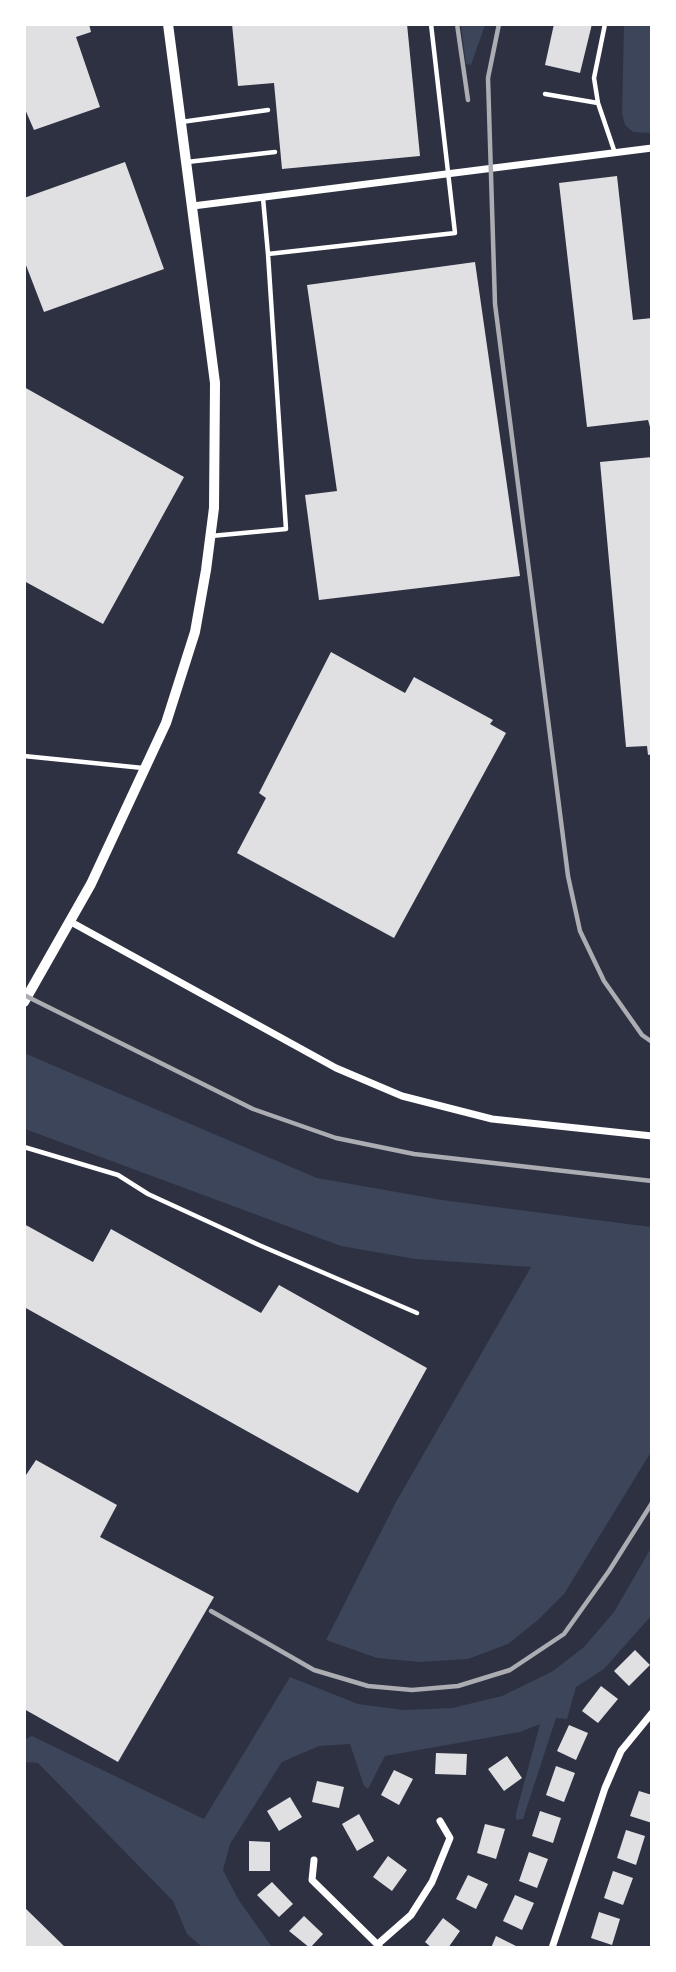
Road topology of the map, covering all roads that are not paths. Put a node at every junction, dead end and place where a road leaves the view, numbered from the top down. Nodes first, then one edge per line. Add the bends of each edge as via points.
1 (168, 24) edge
2 (431, 24) edge
3 (605, 24) edge
4 (545, 94) dead end
5 (597, 103) junction
6 (268, 110) dead end
7 (180, 123) junction
8 (652, 148) edge
9 (275, 152) dead end
10 (615, 153) junction
11 (186, 163) junction
12 (447, 173) junction
13 (263, 197) junction
14 (193, 206) junction
15 (268, 254) junction
16 (211, 536) junction
17 (24, 756) edge
18 (147, 768) junction
19 (71, 922) junction
20 (24, 1002) edge
21 (652, 1136) edge
22 (24, 1147) edge
23 (417, 1313) dead end
24 (652, 1713) edge
25 (440, 1821) dead end
26 (314, 1860) dead end
27 (379, 1946) edge
28 (552, 1948) edge

1 - 7 street
2 - 12 lane
3 - 5 lane via 594,78
4 - 5 lane
5 - 10 lane
6 - 7 lane
7 - 11 street
8 - 10 street
9 - 11 lane
10 - 12 street
11 - 14 street
12 - 13 street
12 - 15 lane via 455,233
13 - 14 street
13 - 15 lane
14 - 16 street via 215,383 217,445
15 - 16 lane via 286,529
16 - 18 street via 195,632
17 - 18 lane
18 - 19 street
19 - 20 street
19 - 21 street via 336,1068 402,1096 492,1119
22 - 23 lane via 118,1175 148,1194
24 - 28 street via 621,1751
25 - 27 street via 450,1838 432,1881 411,1915
26 - 27 street via 312,1880

